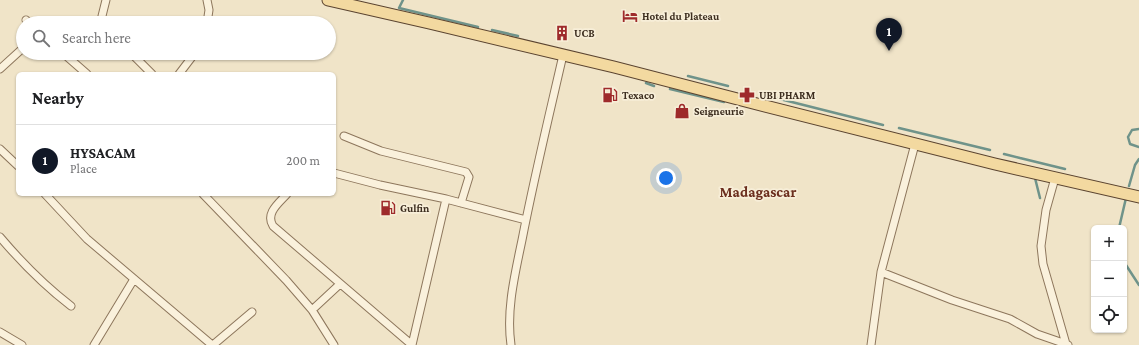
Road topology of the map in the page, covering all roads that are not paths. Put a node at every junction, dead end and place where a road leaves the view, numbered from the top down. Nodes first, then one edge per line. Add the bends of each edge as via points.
1 (106, 0) edge
2 (207, 0) edge
3 (328, 0) edge
4 (102, 16) edge
5 (208, 16) edge
6 (16, 54) edge
7 (563, 55) junction
8 (71, 60) edge
9 (138, 60) edge
10 (190, 60) edge
11 (0, 69) edge
12 (85, 72) edge
13 (150, 72) edge
14 (181, 72) edge
15 (344, 136) dead end
16 (915, 144) junction
17 (0, 149) edge
18 (16, 164) edge
19 (336, 174) edge
20 (1055, 178) junction
21 (47, 196) edge
22 (205, 196) edge
23 (285, 196) edge
24 (1139, 197) edge
25 (446, 199) junction
26 (460, 203) junction
27 (526, 220) junction
28 (0, 237) edge
29 (881, 272) junction
30 (134, 279) junction
31 (340, 284) junction
32 (71, 306) dead end
33 (312, 310) junction
34 (252, 312) dead end
35 (0, 332) edge
36 (1051, 342) edge
37 (22, 345) edge
38 (94, 345) edge
39 (213, 345) edge
40 (334, 345) edge
41 (412, 345) edge
42 (511, 345) edge
43 (871, 345) edge
44 (1067, 345) edge

1 - 4 street
2 - 5 street
3 - 7 main road
6 - 11 street
7 - 16 main road
7 - 27 street
8 - 12 street
9 - 13 street
10 - 14 street
15 - 26 street via 381,151 466,172 469,176
16 - 20 main road
16 - 29 street
17 - 18 street
19 - 25 street
20 - 24 main road
20 - 44 street via 1046,210 1041,246 1043,264
21 - 30 street via 87,238
22 - 33 street
23 - 31 street via 271,213 270,222
25 - 26 street
25 - 41 street
26 - 27 street
27 - 42 street via 509,318
28 - 32 street via 47,288
29 - 36 street via 952,300 1010,319
29 - 43 street
30 - 38 street
30 - 39 street
31 - 33 street
31 - 41 street
33 - 40 street
34 - 39 street
35 - 37 street
36 - 44 street

